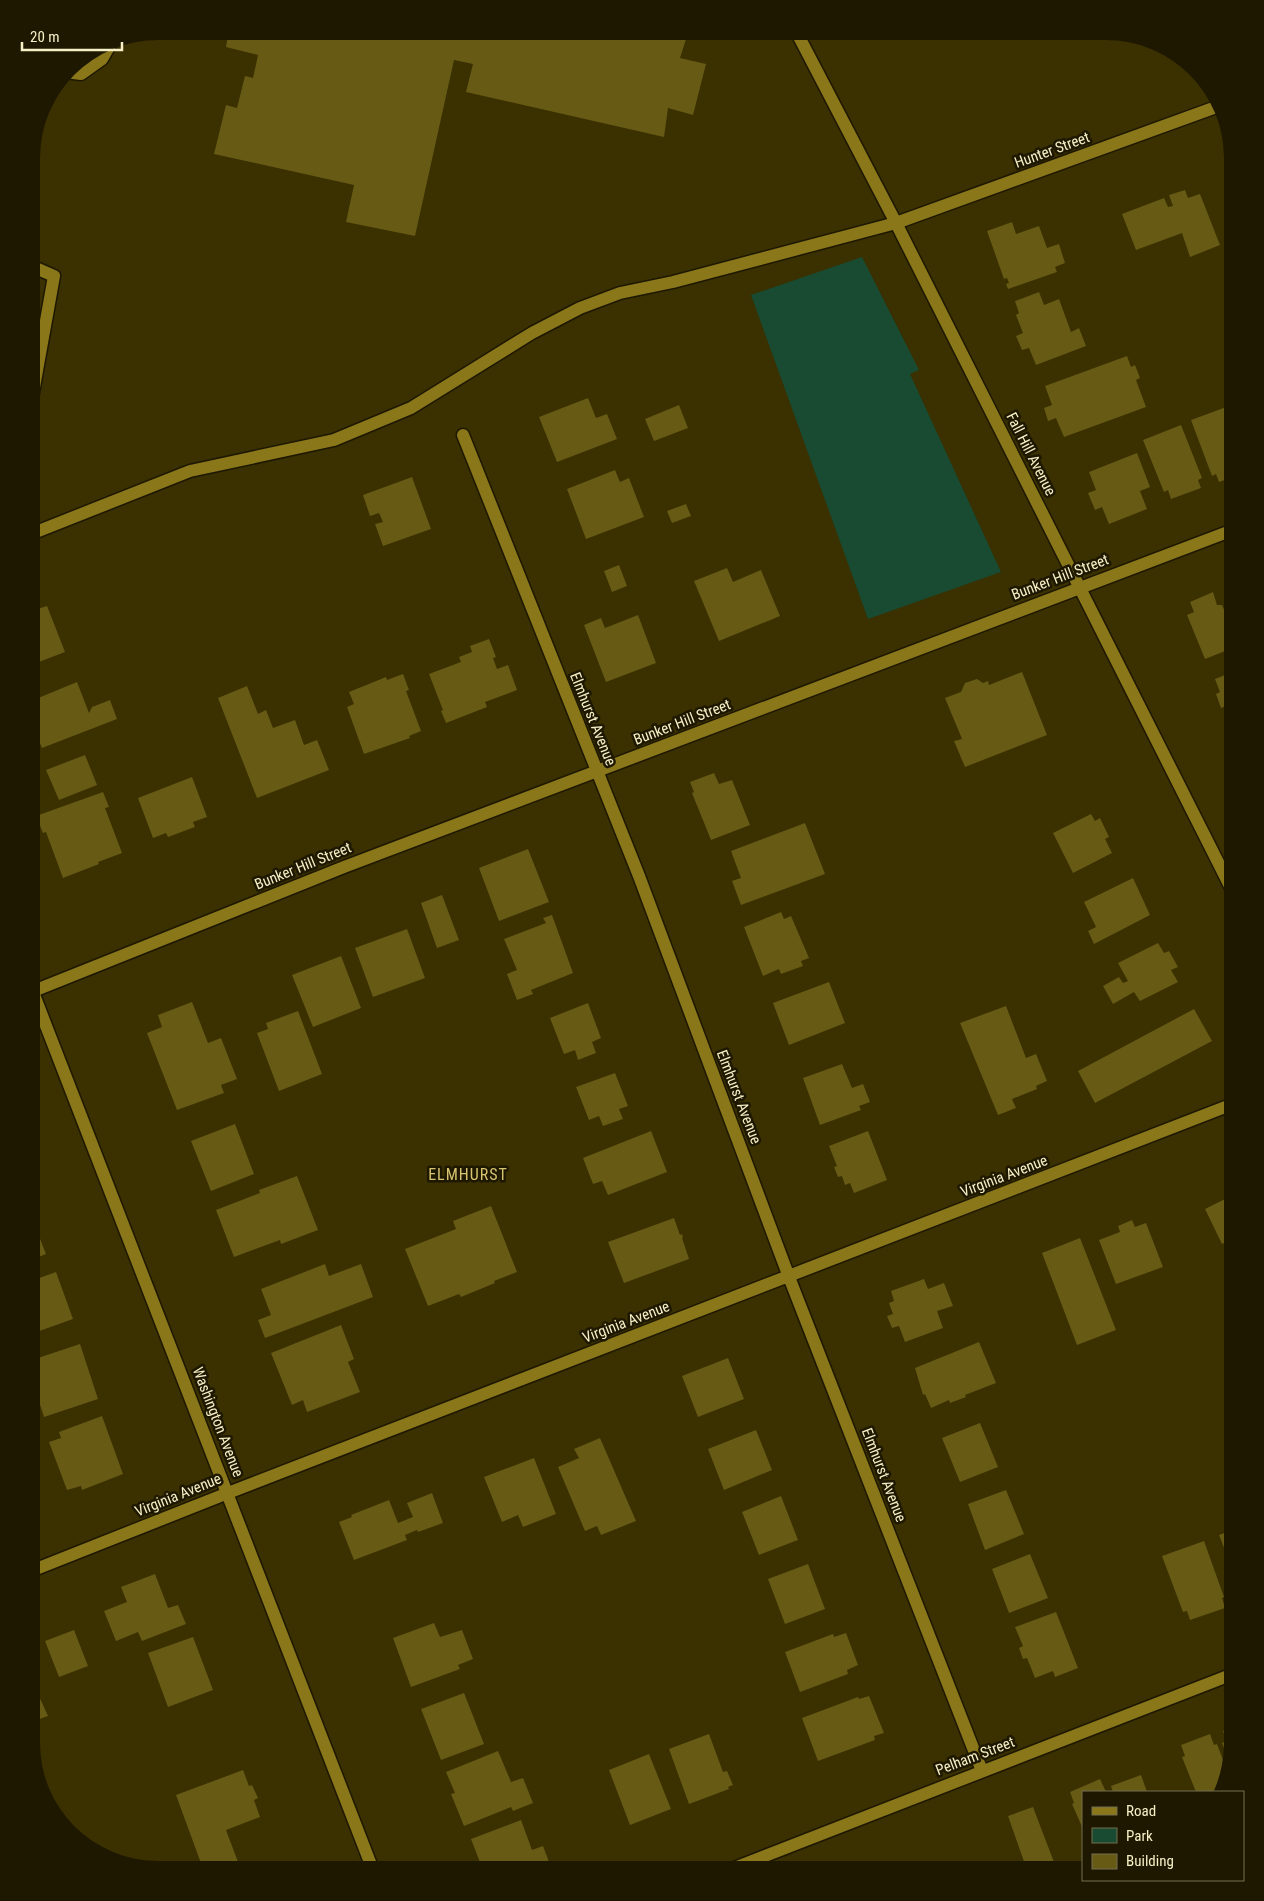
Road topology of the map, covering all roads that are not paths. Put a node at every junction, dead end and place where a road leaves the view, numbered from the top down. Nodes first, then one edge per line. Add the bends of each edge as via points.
1 (801, 40) edge
2 (106, 53) edge
3 (76, 73) edge
4 (1213, 108) edge
5 (896, 223) junction
6 (40, 270) edge
7 (40, 357) edge
8 (462, 435) dead end
9 (40, 531) edge
10 (1224, 533) edge
11 (1080, 587) junction
12 (597, 772) junction
13 (1224, 874) edge
14 (40, 987) edge
15 (40, 1011) edge
16 (1224, 1108) edge
17 (789, 1277) junction
18 (228, 1493) junction
19 (40, 1567) edge
20 (1224, 1677) edge
21 (982, 1771) junction
22 (370, 1861) edge
23 (752, 1861) edge

1 - 5 street, Fall Hill Avenue
2 - 3 street via 81,74
4 - 5 street, Hunter Street
5 - 9 street, Hunter Street via 612,296 580,308 532,333 411,408 334,440 190,471
5 - 11 street, Fall Hill Avenue
6 - 7 street via 54,276
8 - 12 street, Elmhurst Avenue
10 - 11 street, Bunker Hill Street
11 - 12 street, Bunker Hill Street
11 - 13 street, Fall Hill Avenue
12 - 14 street, Bunker Hill Street
12 - 17 street, Elmhurst Avenue
15 - 18 street, Washington Avenue
16 - 17 street, Virginia Avenue
17 - 18 street, Virginia Avenue
17 - 21 street, Elmhurst Avenue
18 - 19 street, Virginia Avenue
18 - 22 street, Washington Avenue
20 - 21 street, Pelham Street
21 - 23 street, Pelham Street

